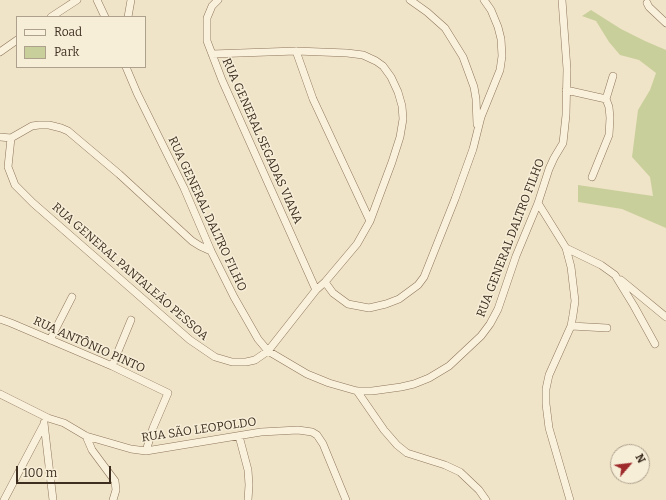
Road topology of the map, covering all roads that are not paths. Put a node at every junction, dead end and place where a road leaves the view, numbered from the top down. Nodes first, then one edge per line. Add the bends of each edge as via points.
1 (76, 0) edge
2 (97, 0) edge
3 (131, 0) edge
4 (218, 0) edge
5 (410, 0) edge
6 (484, 0) edge
7 (562, 0) edge
8 (647, 3) dead end
9 (52, 16) edge
10 (105, 16) edge
11 (128, 16) edge
12 (666, 23) edge
13 (16, 41) edge
14 (296, 51) junction
15 (0, 52) edge
16 (212, 54) junction
17 (127, 68) edge
18 (613, 76) dead end
19 (566, 90) junction
20 (606, 99) junction
21 (477, 130) junction
22 (0, 137) edge
23 (10, 138) junction
24 (592, 177) dead end
25 (538, 203) junction
26 (370, 221) junction
27 (566, 248) junction
28 (211, 251) junction
29 (615, 275) junction
30 (325, 282) junction
31 (316, 290) junction
32 (72, 297) dead end
33 (666, 317) edge
34 (0, 319) edge
35 (131, 320) dead end
36 (571, 326) junction
37 (607, 328) dead end
38 (50, 340) junction
39 (654, 344) dead end
40 (268, 351) junction
41 (112, 366) junction
42 (357, 390) junction
43 (0, 394) edge
44 (46, 421) junction
45 (86, 436) junction
46 (239, 436) junction
47 (146, 451) junction
48 (4, 500) edge
49 (53, 500) edge
50 (113, 500) edge
51 (248, 500) edge
52 (346, 500) edge
53 (486, 500) edge
54 (570, 500) edge

1 - 9 street
2 - 10 street
3 - 11 street
4 - 16 street, RUA GENERAL SEGADAS VIANA via 207,18 207,41
5 - 21 street via 445,28 463,57 474,87
6 - 21 street via 498,27 502,56 500,70
7 - 19 street, RUA GENERAL DALTRO FILHO
8 - 12 street
13 - 15 street
14 - 16 street, RUA GENERAL PANTALEÃO PESSOA
14 - 26 street via 313,99
14 - 26 street, RUA GENERAL PANTALEÃO PESSOA via 362,55 383,66 398,92 403,120 400,137
16 - 31 street, RUA GENERAL SEGADAS VIANA
17 - 28 street, RUA GENERAL DALTRO FILHO
18 - 20 street
19 - 20 street
19 - 25 street, RUA GENERAL DALTRO FILHO via 563,143 554,158
20 - 24 street via 610,118 609,135
21 - 30 street via 455,199 424,277 418,285 399,299 369,308 348,304 333,293
22 - 23 street
23 - 28 street via 39,125 49,125 68,131 192,241
23 - 40 street, RUA GENERAL PANTALEÃO PESSOA via 8,167 15,185 190,340 215,357 232,362 255,360
25 - 27 street
25 - 42 street, RUA GENERAL DALTRO FILHO via 495,314 469,349 440,372 414,384 372,391
26 - 30 street, RUA GENERAL PANTALEÃO PESSOA via 357,244
27 - 29 street
27 - 36 street via 575,301
28 - 40 street, RUA GENERAL DALTRO FILHO via 234,297 258,339
29 - 33 street
29 - 39 street
30 - 31 street, RUA GENERAL PANTALEÃO PESSOA
31 - 40 street, RUA GENERAL PANTALEÃO PESSOA
32 - 38 street
34 - 38 street, RUA ANTÔNIO PINTO
35 - 41 street
36 - 37 street
36 - 54 street via 549,375 546,389 549,428
38 - 41 street, RUA ANTÔNIO PINTO
40 - 42 street, RUA GENERAL DALTRO FILHO via 307,374
41 - 47 street, RUA ANTÔNIO PINTO via 168,393
42 - 53 street via 397,445 408,453 460,472
43 - 44 street, RUA SÃO LEOPOLDO
44 - 45 street, RUA SÃO LEOPOLDO via 64,423
44 - 48 street
44 - 49 street
45 - 47 street, RUA SÃO LEOPOLDO
45 - 50 street via 92,450 115,480
46 - 47 street, RUA SÃO LEOPOLDO
46 - 51 street via 248,470
46 - 52 street, RUA SÃO LEOPOLDO via 298,430 317,435

